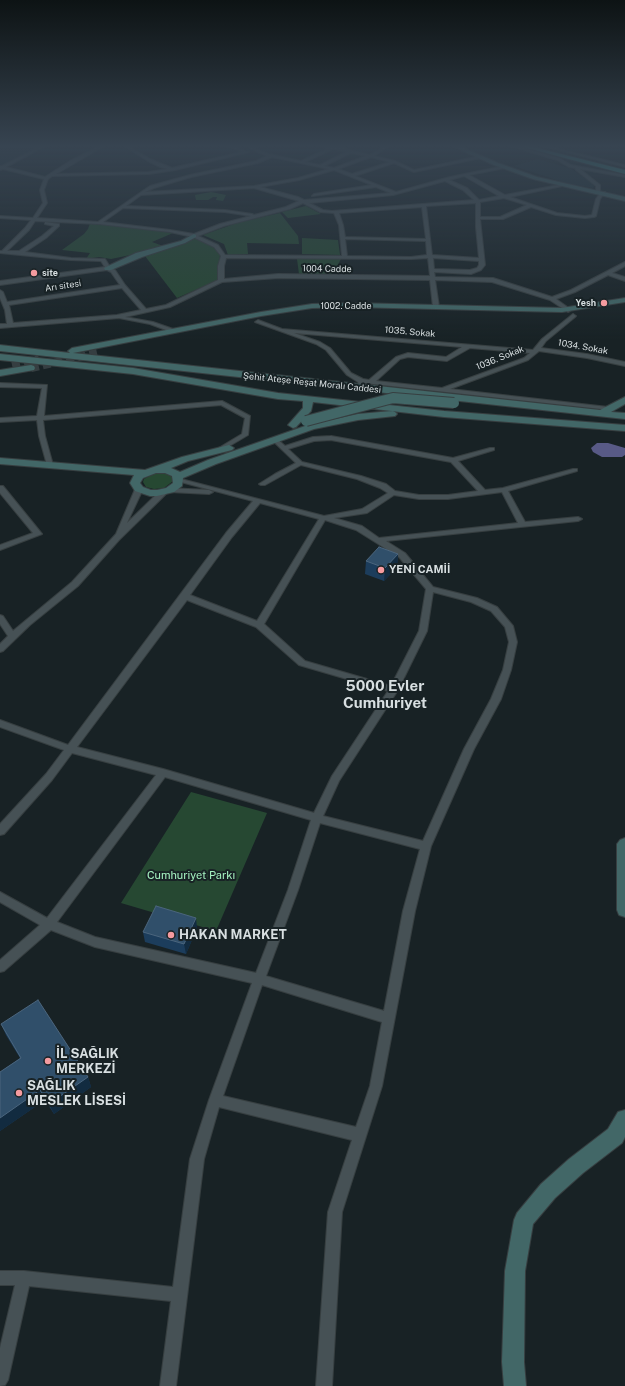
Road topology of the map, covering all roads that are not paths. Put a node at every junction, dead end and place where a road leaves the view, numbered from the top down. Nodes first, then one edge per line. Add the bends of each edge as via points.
1 (40, 211) edge
2 (117, 211) edge
3 (217, 211) edge
4 (277, 211) edge
5 (321, 211) edge
6 (353, 211) edge
7 (425, 211) edge
8 (478, 211) edge
9 (518, 211) edge
10 (545, 211) edge
11 (595, 211) edge
12 (336, 212) junction
13 (255, 216) junction
14 (0, 217) edge
15 (478, 218) junction
16 (33, 221) junction
17 (99, 223) junction
18 (194, 236) junction
19 (344, 238) junction
20 (428, 240) junction
21 (2, 252) edge
22 (20, 253) junction
23 (224, 256) junction
24 (430, 256) junction
25 (345, 257) junction
26 (481, 260) junction
27 (625, 264) edge
28 (108, 268) junction
29 (432, 270) junction
30 (608, 273) junction
31 (433, 278) junction
32 (625, 279) edge
33 (221, 282) junction
34 (0, 283) edge
35 (123, 286) junction
36 (0, 292) edge
37 (552, 299) junction
38 (625, 300) edge
39 (5, 304) junction
40 (625, 307) edge
41 (144, 310) junction
42 (436, 310) junction
43 (571, 313) junction
44 (117, 317) junction
45 (255, 319) junction
46 (10, 325) junction
47 (0, 326) edge
48 (283, 330) junction
49 (177, 334) junction
50 (469, 346) junction
51 (0, 348) edge
52 (536, 351) junction
53 (70, 352) dead end
54 (98, 353) tunnel mouth
55 (0, 357) edge
56 (625, 364) edge
57 (12, 365) tunnel mouth
58 (0, 367) edge
59 (31, 368) tunnel mouth
60 (0, 373) edge
61 (371, 382) junction
62 (0, 385) edge
63 (362, 385) junction
64 (444, 390) junction
65 (308, 399) junction
66 (625, 400) edge
67 (558, 410) junction
68 (605, 411) junction
69 (444, 414) junction
70 (625, 416) edge
71 (40, 418) junction
72 (0, 420) edge
73 (293, 425) junction
74 (625, 428) edge
75 (275, 440) junction
76 (284, 448) junction
77 (219, 450) junction
78 (492, 450) dead end
79 (453, 460) junction
80 (0, 461) edge
81 (300, 463) junction
82 (50, 465) junction
83 (160, 469) junction
84 (102, 470) junction
85 (576, 470) dead end
86 (144, 473) junction
87 (179, 478) junction
88 (263, 484) dead end
89 (137, 486) junction
90 (0, 488) edge
91 (504, 490) junction
92 (167, 491) junction
93 (226, 492) junction
94 (393, 493) junction
95 (484, 493) junction
96 (258, 500) junction
97 (323, 518) junction
98 (578, 519) dead end
99 (523, 525) junction
100 (116, 538) junction
101 (378, 540) junction
102 (0, 548) edge
103 (430, 589) junction
104 (185, 596) junction
105 (0, 618) edge
106 (259, 625) junction
107 (13, 636) junction
108 (0, 649) edge
109 (394, 690) junction
110 (0, 723) edge
111 (70, 749) junction
112 (163, 773) junction
113 (318, 818) junction
114 (0, 831) edge
115 (625, 844) edge
116 (426, 846) junction
117 (0, 897) edge
118 (625, 910) edge
119 (49, 924) junction
120 (0, 967) edge
121 (259, 978) junction
122 (389, 1018) junction
123 (215, 1100) junction
124 (625, 1119) edge
125 (360, 1135) junction
126 (0, 1278) edge
127 (24, 1278) junction
128 (178, 1295) junction
129 (0, 1380) edge
130 (168, 1386) edge
131 (324, 1386) edge
132 (515, 1386) edge

1 - 16 street
2 - 17 street
3 - 13 street
4 - 13 street
5 - 12 street
6 - 12 street
7 - 20 street
8 - 15 street
9 - 15 street via 501,218
10 - 11 street via 590,217 594,216
12 - 19 street
13 - 18 street
14 - 16 street
15 - 26 street
16 - 17 street
16 - 21 street
16 - 22 street via 57,225
17 - 18 street
18 - 23 street via 216,246
18 - 28 main road
19 - 20 street
19 - 25 street
20 - 24 street
21 - 22 street
22 - 28 street via 71,260 103,260
23 - 25 street
23 - 33 street
24 - 25 street
24 - 26 street
24 - 29 street
26 - 29 street via 482,265 479,269 471,272
27 - 30 street
28 - 34 street
28 - 35 street via 114,271
29 - 31 street
30 - 32 street
30 - 37 street
31 - 33 street, 1004 Cadde via 278,276
31 - 37 street, 1004 Cadde via 493,280
31 - 42 street
33 - 41 street, 1004 Cadde via 168,306
35 - 39 street, Arı sitesi
35 - 41 street
36 - 39 street
37 - 43 street
38 - 43 main road, 1002. Cadde
39 - 46 street
40 - 43 main road, 1002. Cadde
41 - 44 street, 1004 Cadde
42 - 43 main road, 1002. Cadde
42 - 45 main road, 1002. Cadde via 340,310
43 - 52 street, 1036. Sokak
44 - 46 street
44 - 49 street via 151,323
45 - 48 street
45 - 49 main road, 1002. Cadde
46 - 47 street
48 - 50 street, 1035. Sokak
48 - 63 street via 328,349
49 - 53 main road, 1002. Cadde
49 - 54 main road, 1002. Cadde
50 - 52 street, 1035. Sokak
50 - 61 street via 447,360 408,355 398,358
51 - 63 main road, Şehit Ateşe Reşat Moralı Caddesi
52 - 56 street, 1034. Sokak via 587,356
52 - 64 street, 1036. Sokak via 521,361
55 - 65 main road via 133,371
57 - 58 main road
59 - 60 main road
61 - 63 street
61 - 64 street
62 - 71 street via 45,386
63 - 67 main road, Şehit Ateşe Reşat Moralı Caddesi
64 - 68 street
65 - 69 main road
65 - 73 main road via 308,409
66 - 68 main road
67 - 68 main road, Şehit Ateşe Reşat Moralı Caddesi
67 - 73 main road, bridge via 487,408 393,398
68 - 70 main road, Şehit Ateşe Reşat Moralı Caddesi
69 - 74 main road
69 - 75 main road via 358,417 311,427
71 - 72 street
71 - 77 street via 222,403 248,417 245,435
71 - 82 street
73 - 77 main road
75 - 76 street
75 - 87 main road via 212,462
76 - 79 street via 313,439 331,438
76 - 81 street
77 - 83 main road
78 - 79 street
79 - 95 street
80 - 82 main road
81 - 88 street
81 - 94 street via 359,477 383,486
82 - 84 main road
83 - 86 main road
83 - 87 main road via 172,471
84 - 86 main road
84 - 89 main road
85 - 91 street
86 - 89 main road via 136,479
87 - 92 main road via 178,484
87 - 93 street
89 - 92 main road via 150,493
89 - 100 street
90 - 102 street via 38,534
91 - 95 street
91 - 99 street
92 - 93 street
92 - 100 street
93 - 96 street
94 - 95 street via 419,497 448,497
94 - 97 street via 364,511
96 - 97 street
96 - 104 street
97 - 101 street via 359,528
97 - 106 street
98 - 99 street
99 - 101 street
100 - 107 street via 74,584
101 - 103 street via 402,554
103 - 109 street via 423,631
103 - 116 street via 474,600 494,609 509,626 513,642 507,670 496,699 469,749
104 - 106 street
104 - 111 street
105 - 107 street
106 - 109 street via 302,663
107 - 108 street
109 - 113 street via 334,779
110 - 111 street
111 - 112 street
111 - 114 street via 49,777
112 - 113 street
112 - 119 street
113 - 116 street
113 - 121 street
115 - 118 main road
116 - 122 street via 409,911
117 - 119 street
119 - 120 street
119 - 121 street via 94,942
121 - 122 street
121 - 123 street
122 - 125 street via 376,1086
123 - 125 street
123 - 128 street via 197,1159
124 - 132 main road via 615,1136 548,1191 524,1220 515,1271
125 - 131 street via 335,1212
126 - 127 street
127 - 128 street
127 - 129 street
128 - 130 street

